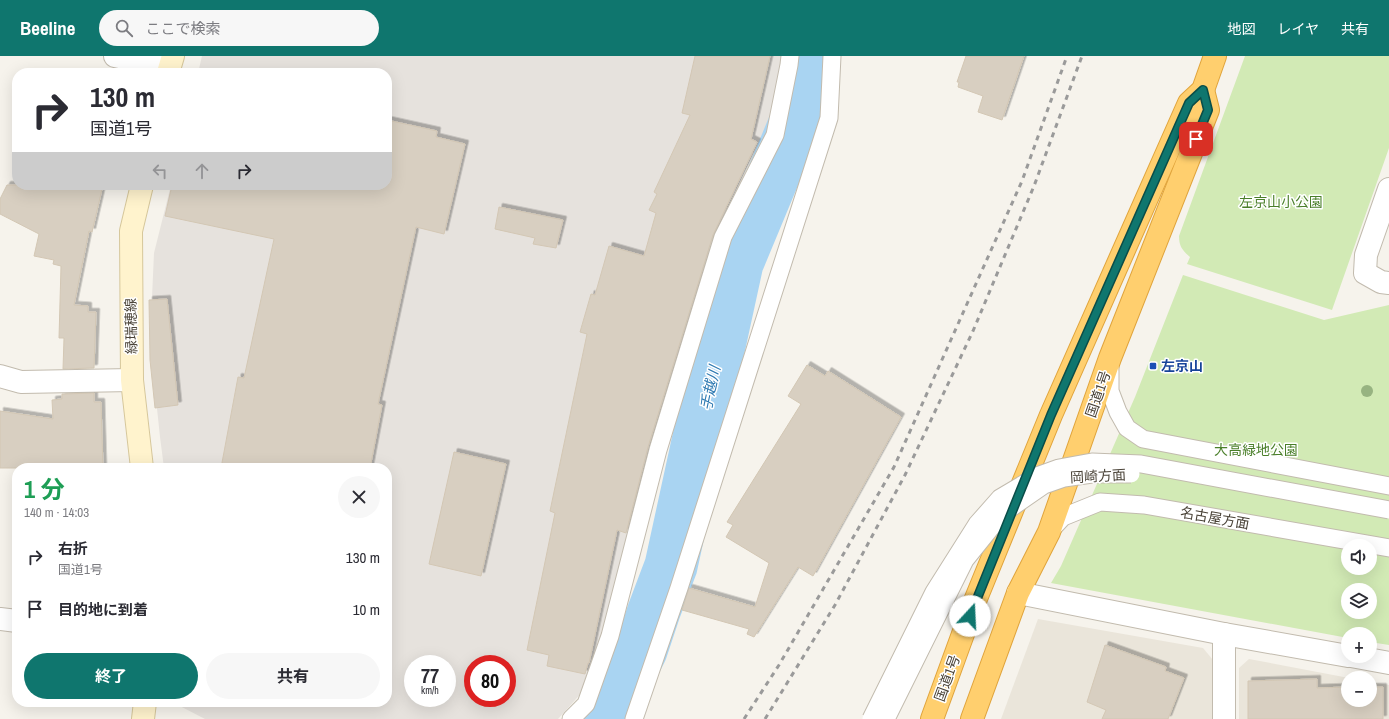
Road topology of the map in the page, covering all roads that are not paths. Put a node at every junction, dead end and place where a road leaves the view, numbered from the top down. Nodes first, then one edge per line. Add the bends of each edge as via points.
1 (115, 56) edge
2 (790, 56) edge
3 (832, 56) edge
4 (1215, 56) edge
5 (170, 66) edge
6 (1203, 90) junction
7 (1389, 189) edge
8 (141, 190) edge
9 (1389, 283) edge
10 (1110, 358) junction
11 (0, 376) edge
12 (132, 380) junction
13 (141, 463) edge
14 (1389, 486) edge
15 (1389, 510) edge
16 (1389, 522) edge
17 (1049, 532) junction
18 (1389, 548) edge
19 (1018, 593) junction
20 (0, 619) edge
21 (12, 621) edge
22 (1224, 634) junction
23 (1341, 655) edge
24 (1377, 661) edge
25 (1389, 663) edge
26 (144, 707) edge
27 (143, 719) edge
28 (571, 719) edge
29 (634, 719) edge
30 (871, 719) edge
31 (886, 719) edge
32 (932, 719) edge
33 (972, 719) edge
34 (1224, 719) edge

1 - 5 street
2 - 28 lane via 775,135 723,237 658,450 610,636 586,704
3 - 29 lane via 830,118 679,588
4 - 6 highway, 国道1号
6 - 10 highway, 国道1号 via 1208,110
6 - 32 highway, 国道1号 via 1189,103 1051,415 975,601
7 - 9 street via 1366,255 1365,273 1381,282
8 - 12 main road, 緑瑞穂線 via 131,231
10 - 14 lane via 1110,391 1118,412 1127,428 1143,439
10 - 17 highway, 国道1号
11 - 12 street via 21,382
12 - 13 main road, 緑瑞穂線
15 - 30 lane, bridge via 1141,464 1092,462 1059,468 1037,476 1000,498 977,524 934,592
16 - 31 lane, 岡崎方面, bridge via 1137,474 1092,474 1064,478 1044,485 1002,514 965,560
17 - 18 lane, 名古屋方面 via 1063,517 1100,502 1144,505
17 - 19 highway, 国道1号
19 - 22 street
19 - 33 highway, 国道1号
20 - 21 street
22 - 23 street
22 - 34 street
24 - 25 street
26 - 27 main road

